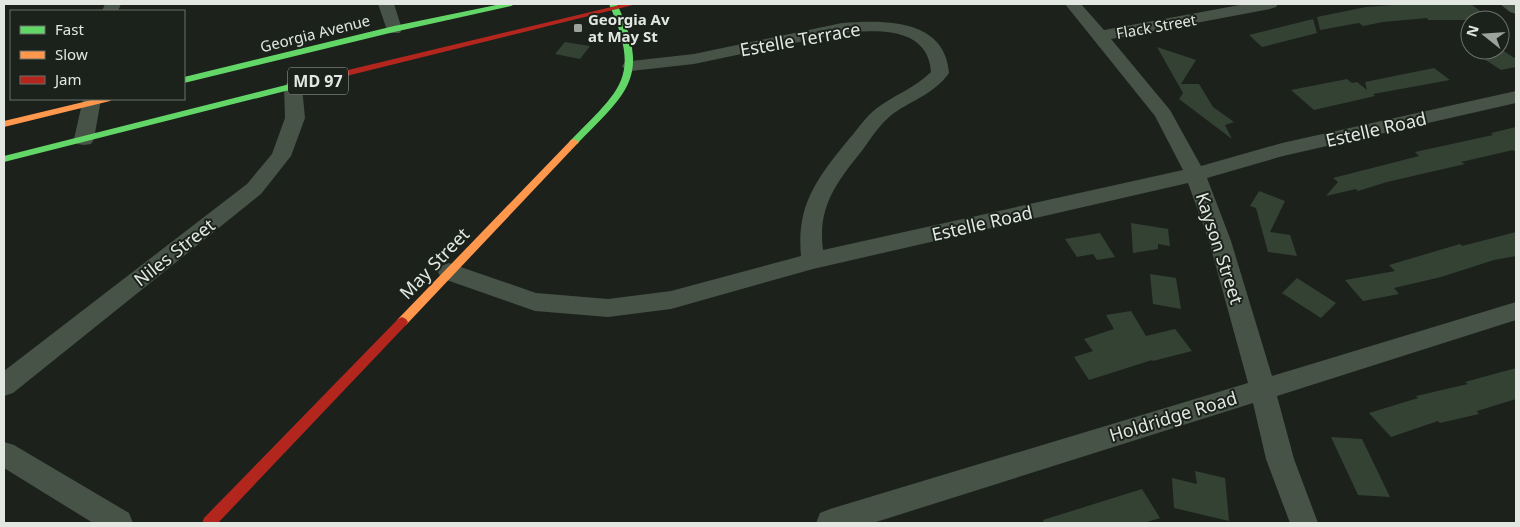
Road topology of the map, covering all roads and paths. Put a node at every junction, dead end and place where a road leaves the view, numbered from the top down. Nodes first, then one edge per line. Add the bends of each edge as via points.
1 (386, 4) edge
2 (511, 4) edge
3 (633, 4) edge
4 (1073, 4) edge
5 (1270, 4) edge
6 (1508, 4) edge
7 (614, 6) edge
8 (1516, 9) edge
9 (394, 29) junction
10 (1101, 36) junction
11 (631, 66) junction
12 (185, 80) edge
13 (293, 87) junction
14 (1516, 97) edge
15 (97, 100) edge
16 (4, 124) edge
17 (84, 139) junction
18 (4, 159) edge
19 (1195, 174) junction
20 (813, 261) junction
21 (450, 272) junction
22 (1516, 311) edge
23 (4, 385) edge
24 (1263, 389) junction
25 (4, 454) edge
26 (119, 523) edge
27 (209, 523) edge
28 (830, 523) edge
29 (1304, 523) edge

1 - 9 street
2 - 9 main road, Georgia Avenue / MD 97
3 - 7 main road, MD 97
4 - 10 street, Kayson Street
5 - 10 street, Flack Street
6 - 8 street
7 - 11 main road, May Street via 628,37
7 - 13 main road, MD 97
9 - 12 main road, Georgia Avenue / MD 97
10 - 19 street, Kayson Street via 1163,114
11 - 20 street, Estelle Terrace via 694,59 842,28 867,26 903,28 929,44 939,58 940,73 930,86 881,114 829,176 813,208 810,245
11 - 21 main road, May Street via 618,97
13 - 17 main road, MD 97
13 - 23 street, Niles Street via 295,118 281,156 254,189
14 - 19 street, Estelle Road via 1282,150
15 - 16 main road
15 - 17 street
17 - 18 main road, MD 97
19 - 20 street, Estelle Road
19 - 24 street, Kayson Street via 1220,240
20 - 21 street, Estelle Road via 671,300 608,308 535,302
21 - 27 main road, May Street
22 - 24 street, Holdridge Road
24 - 28 street, Holdridge Road
24 - 29 street, Kayson Street via 1280,459
25 - 26 street

